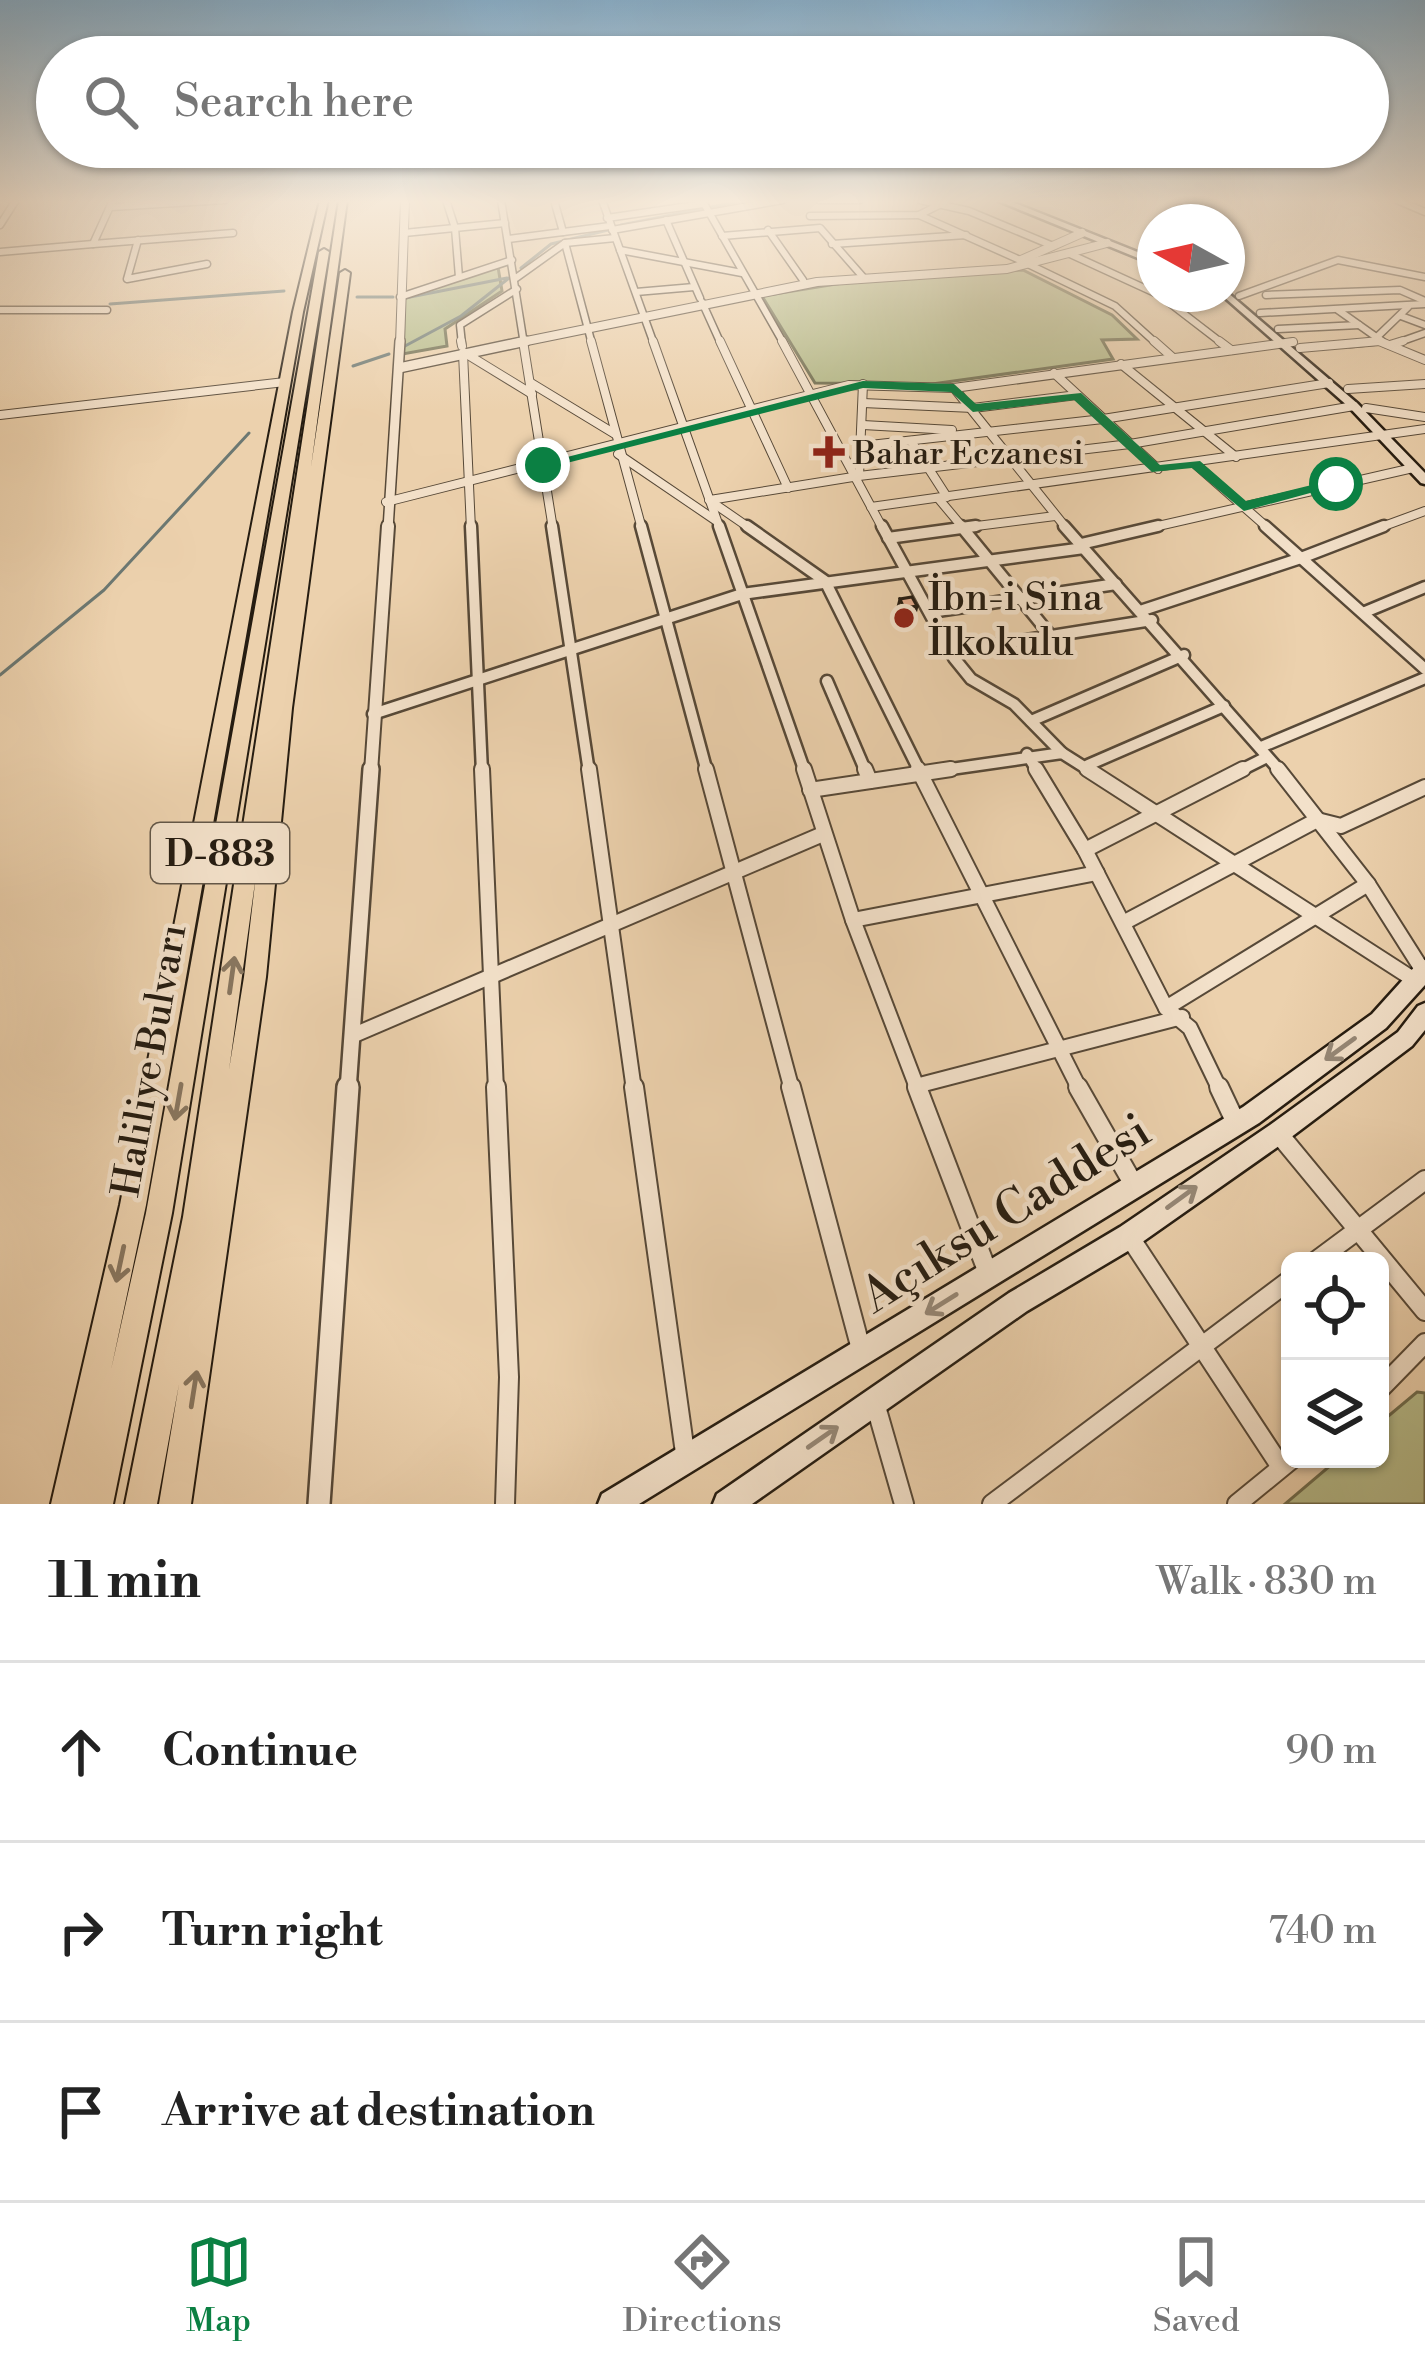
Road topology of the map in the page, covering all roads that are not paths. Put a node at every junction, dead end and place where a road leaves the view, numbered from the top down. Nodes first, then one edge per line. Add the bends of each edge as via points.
1 (130, 270) edge
2 (172, 270) edge
3 (312, 270) edge
4 (324, 270) edge
5 (326, 270) edge
6 (328, 270) edge
7 (329, 270) edge
8 (345, 270) edge
9 (402, 270) edge
10 (458, 270) edge
11 (480, 270) edge
12 (514, 270) edge
13 (534, 270) edge
14 (572, 270) edge
15 (627, 270) edge
16 (685, 270) edge
17 (741, 270) edge
18 (796, 270) edge
19 (856, 270) edge
20 (912, 270) edge
21 (942, 270) edge
22 (1041, 270) edge
23 (1106, 270) edge
24 (1305, 270) edge
25 (861, 275) junction
26 (326, 277) junction
27 (459, 277) junction
28 (1425, 278) edge
29 (802, 280) junction
30 (517, 284) junction
31 (1137, 284) edge
32 (694, 287) junction
33 (1400, 290) junction
34 (753, 291) junction
35 (635, 292) junction
36 (1245, 293) edge
37 (1315, 293) junction
38 (1257, 294) junction
39 (1280, 294) junction
40 (400, 297) junction
41 (701, 300) junction
42 (1245, 302) edge
43 (1425, 302) edge
44 (1245, 304) edge
45 (1408, 307) junction
46 (1337, 309) junction
47 (0, 310) edge
48 (107, 310) dead end
49 (1300, 310) junction
50 (642, 311) junction
51 (1181, 312) edge
52 (1260, 313) junction
53 (1401, 316) junction
54 (586, 322) junction
55 (1359, 325) junction
56 (1320, 327) junction
57 (1278, 329) junction
58 (1425, 329) edge
59 (524, 336) junction
60 (1382, 341) junction
61 (1292, 345) junction
62 (1343, 345) junction
63 (1231, 350) junction
64 (463, 351) junction
65 (1172, 357) junction
66 (1425, 361) edge
67 (399, 364) junction
68 (1121, 364) junction
69 (1054, 374) junction
70 (302, 379) junction
71 (1328, 383) junction
72 (863, 384) junction
73 (1425, 384) edge
74 (531, 388) junction
75 (954, 388) junction
76 (1348, 389) junction
77 (812, 394) junction
78 (1077, 395) junction
79 (863, 403) junction
80 (1174, 407) junction
81 (1360, 407) junction
82 (973, 408) junction
83 (751, 410) junction
84 (0, 416) edge
85 (1425, 417) edge
86 (1103, 419) junction
87 (863, 424) junction
88 (684, 428) junction
89 (1204, 430) junction
90 (1425, 430) edge
91 (990, 432) junction
92 (1385, 432) junction
93 (911, 440) junction
94 (617, 444) junction
95 (1130, 444) junction
96 (861, 446) junction
97 (318, 455) junction
98 (1236, 457) junction
99 (1011, 458) junction
100 (1195, 464) junction
101 (543, 465) junction
102 (1419, 467) edge
103 (928, 468) junction
104 (1157, 470) junction
105 (859, 476) junction
106 (1425, 480) edge
107 (470, 483) junction
108 (1031, 486) junction
109 (788, 488) junction
110 (943, 498) junction
111 (709, 500) junction
112 (386, 502) junction
113 (1244, 506) junction
114 (871, 507) junction
115 (1425, 511) edge
116 (1055, 516) junction
117 (716, 520) junction
118 (964, 529) junction
119 (888, 538) junction
120 (1083, 546) junction
121 (1301, 558) junction
122 (990, 560) junction
123 (908, 571) junction
124 (825, 580) junction
125 (1116, 584) junction
126 (1425, 587) edge
127 (742, 594) junction
128 (1020, 598) junction
129 (931, 611) junction
130 (1364, 612) junction
131 (1148, 615) junction
132 (664, 621) junction
133 (1051, 637) junction
134 (572, 650) junction
135 (950, 652) junction
136 (1184, 655) junction
137 (1425, 674) edge
138 (478, 681) junction
139 (827, 681) dead end
140 (1224, 706) junction
141 (373, 714) junction
142 (1031, 721) junction
143 (1264, 752) junction
144 (1062, 753) junction
145 (1028, 754) junction
146 (1088, 765) junction
147 (924, 772) junction
148 (870, 781) junction
149 (1425, 787) edge
150 (810, 790) junction
151 (1158, 812) junction
152 (1317, 820) junction
153 (823, 834) junction
154 (1084, 850) junction
155 (1234, 863) junction
156 (731, 871) junction
157 (1097, 873) junction
158 (1368, 884) junction
159 (982, 894) junction
160 (1317, 919) junction
161 (853, 920) junction
162 (611, 923) junction
163 (1123, 923) junction
164 (494, 975) junction
165 (1423, 975) edge
166 (1174, 1012) junction
167 (1425, 1012) edge
168 (354, 1035) junction
169 (1058, 1051) junction
170 (916, 1086) junction
171 (1236, 1123) junction
172 (1278, 1133) junction
173 (1425, 1180) edge
174 (1134, 1185) junction
175 (1358, 1229) junction
176 (1129, 1236) junction
177 (1328, 1252) edge
178 (989, 1275) junction
179 (1281, 1287) edge
180 (1425, 1311) edge
181 (1425, 1343) edge
182 (1202, 1346) junction
183 (862, 1354) junction
184 (1389, 1380) edge
185 (874, 1402) junction
186 (1281, 1455) edge
187 (686, 1461) junction
188 (1281, 1468) edge
189 (68, 1504) edge
190 (98, 1504) edge
191 (142, 1504) edge
192 (175, 1504) edge
193 (319, 1504) edge
194 (505, 1504) edge
195 (612, 1504) edge
196 (727, 1504) edge
197 (904, 1504) edge
198 (992, 1504) edge
199 (1237, 1504) edge

1 - 2 street via 128,278
3 - 70 highway
4 - 26 highway
5 - 26 highway, Haliliye Bulvarı / D-883
6 - 26 highway, Haliliye Bulvarı / D-883
7 - 26 highway
8 - 97 highway
9 - 40 street
10 - 27 street
11 - 27 street
12 - 30 street
13 - 30 street
14 - 54 street
15 - 35 street
16 - 32 street
17 - 34 street
18 - 29 street
19 - 25 street
20 - 25 street
21 - 25 street
22 - 65 street via 1114,306
23 - 31 street
24 - 38 street
25 - 29 street
25 - 34 street
26 - 70 highway, Haliliye Bulvarı / D-883
27 - 40 street
28 - 33 street
29 - 34 street
30 - 59 street
30 - 64 street via 460,325
32 - 35 street
32 - 41 street
33 - 37 street
33 - 43 street
34 - 41 street
34 - 77 street
35 - 50 street
36 - 38 street
37 - 39 street
37 - 46 street
38 - 39 street
39 - 49 street
40 - 67 street
41 - 50 street
41 - 83 street
42 - 52 main road
43 - 45 street
44 - 61 main road
45 - 46 street
45 - 53 street
46 - 49 street
46 - 55 street
47 - 48 street
49 - 52 street
49 - 56 street
50 - 54 street
50 - 88 street
51 - 63 street
52 - 57 main road
53 - 58 street
53 - 60 street
54 - 59 street
54 - 94 street
55 - 56 street
55 - 60 street
56 - 57 street
56 - 62 street
57 - 61 main road
58 - 60 street
59 - 64 street
59 - 74 street
60 - 62 street
60 - 66 street
61 - 62 street
61 - 63 street
61 - 71 main road
61 - 76 main road
63 - 65 street
64 - 67 street
64 - 74 street
64 - 107 street
65 - 68 street
67 - 112 street
68 - 69 street
68 - 80 street
69 - 75 street
69 - 78 street
70 - 84 street
70 - 97 highway
70 -> 189 highway via 272,467 133,1205
70 -> 190 highway, Haliliye Bulvarı / D-883 via 159,1213
191 -> 70 highway, Haliliye Bulvarı / D-883 via 196,1217
71 - 80 street
71 - 81 main road
72 - 75 street
72 - 77 street
72 - 79 street
73 - 76 street
74 - 94 street
74 - 101 street
75 - 82 street
76 - 81 main road
77 - 83 street
77 - 105 street
78 - 82 street
78 - 86 street
79 - 82 street
79 - 87 street
80 - 86 street
80 - 89 street
81 - 85 street
81 - 89 street
81 - 92 main road
82 - 91 street
83 - 88 street
83 - 109 street
86 - 91 street
86 - 95 street
87 - 91 street
87 - 96 street
88 - 94 street
88 - 111 street
89 - 95 street
89 - 98 street
90 - 92 street
91 - 93 street
91 - 99 street
92 - 98 street
92 - 102 main road
93 - 96 street
93 - 103 street
94 - 101 street
94 - 117 street
94 - 132 street
95 - 99 street
95 - 104 street
96 - 105 street
192 -> 97 highway via 255,977
98 - 100 street
99 - 103 street
99 - 108 street
100 - 104 street
100 - 113 street
101 - 107 street
101 - 134 street
102 - 106 main road
102 - 113 street
103 - 105 street
103 - 110 street
104 - 108 street
105 - 109 street
105 - 114 street
107 - 112 street
107 - 138 street
108 - 110 street
108 - 116 street
109 - 111 street
110 - 114 street
110 - 118 street
111 - 117 street
111 - 124 street
112 - 141 street
113 - 120 street
113 - 121 street
114 - 119 street
115 - 121 street
116 - 118 street
116 - 120 street
117 - 127 street
118 - 119 street
118 - 122 street
119 - 123 street
120 - 122 street
120 - 125 street
121 - 130 street
121 - 131 street
122 - 123 street
122 - 128 street
123 - 124 street
123 - 129 street
124 - 127 street
124 - 147 street
125 - 128 street
125 - 131 street
126 - 130 street
127 - 132 street
127 - 150 street
128 - 129 street
128 - 133 street
129 - 135 street
130 - 137 street
131 - 133 street
131 - 136 street
132 - 134 street
132 - 156 street
133 - 135 street
134 - 138 street
134 - 162 street
135 - 142 street via 971,679
136 - 140 street
136 - 142 street
137 - 143 street
138 - 141 street
138 - 164 street
139 - 148 street
140 - 143 street
140 - 146 street
141 - 168 street
142 - 144 street
143 - 151 street
143 - 152 street
144 - 145 street
144 - 146 street
145 - 147 street
145 - 154 street
146 - 151 street
147 - 148 street
147 - 159 street
148 - 150 street
149 - 152 street via 1341,826
150 - 153 street
151 - 154 street
151 - 155 street
152 - 155 street
152 - 158 street
153 - 156 street
153 - 161 street
154 - 157 street
155 - 160 street
155 - 163 street
156 - 162 street
156 - 183 street
157 - 159 street
157 - 163 street
158 - 160 street
158 - 165 street
159 - 161 street
159 - 169 street
160 - 165 street
160 - 166 street
161 - 170 street
162 - 164 street
162 - 187 street
163 - 166 street
164 - 168 street
164 - 194 street via 509,1377
165 -> 171 main road, Açıksu Caddesi via 1379,1021
166 - 169 street
166 - 171 street
167 - 172 main road, Açıksu Caddesi via 1406,1039
168 - 193 street
169 - 170 street
169 - 174 street
170 - 178 street
171 - 174 main road, Açıksu Caddesi
172 - 175 street
176 -> 172 main road, Açıksu Caddesi
173 - 175 street
174 - 178 main road, Açıksu Caddesi
175 - 177 street
175 - 180 street
176 - 182 street
176 - 185 main road, Açıksu Caddesi
178 -> 183 main road, Açıksu Caddesi
179 - 182 street
181 - 184 street
182 - 186 street
182 - 198 street
183 - 187 main road, Açıksu Caddesi
196 -> 185 main road, Açıksu Caddesi
185 - 197 street
187 - 195 main road, Açıksu Caddesi
188 - 199 street

